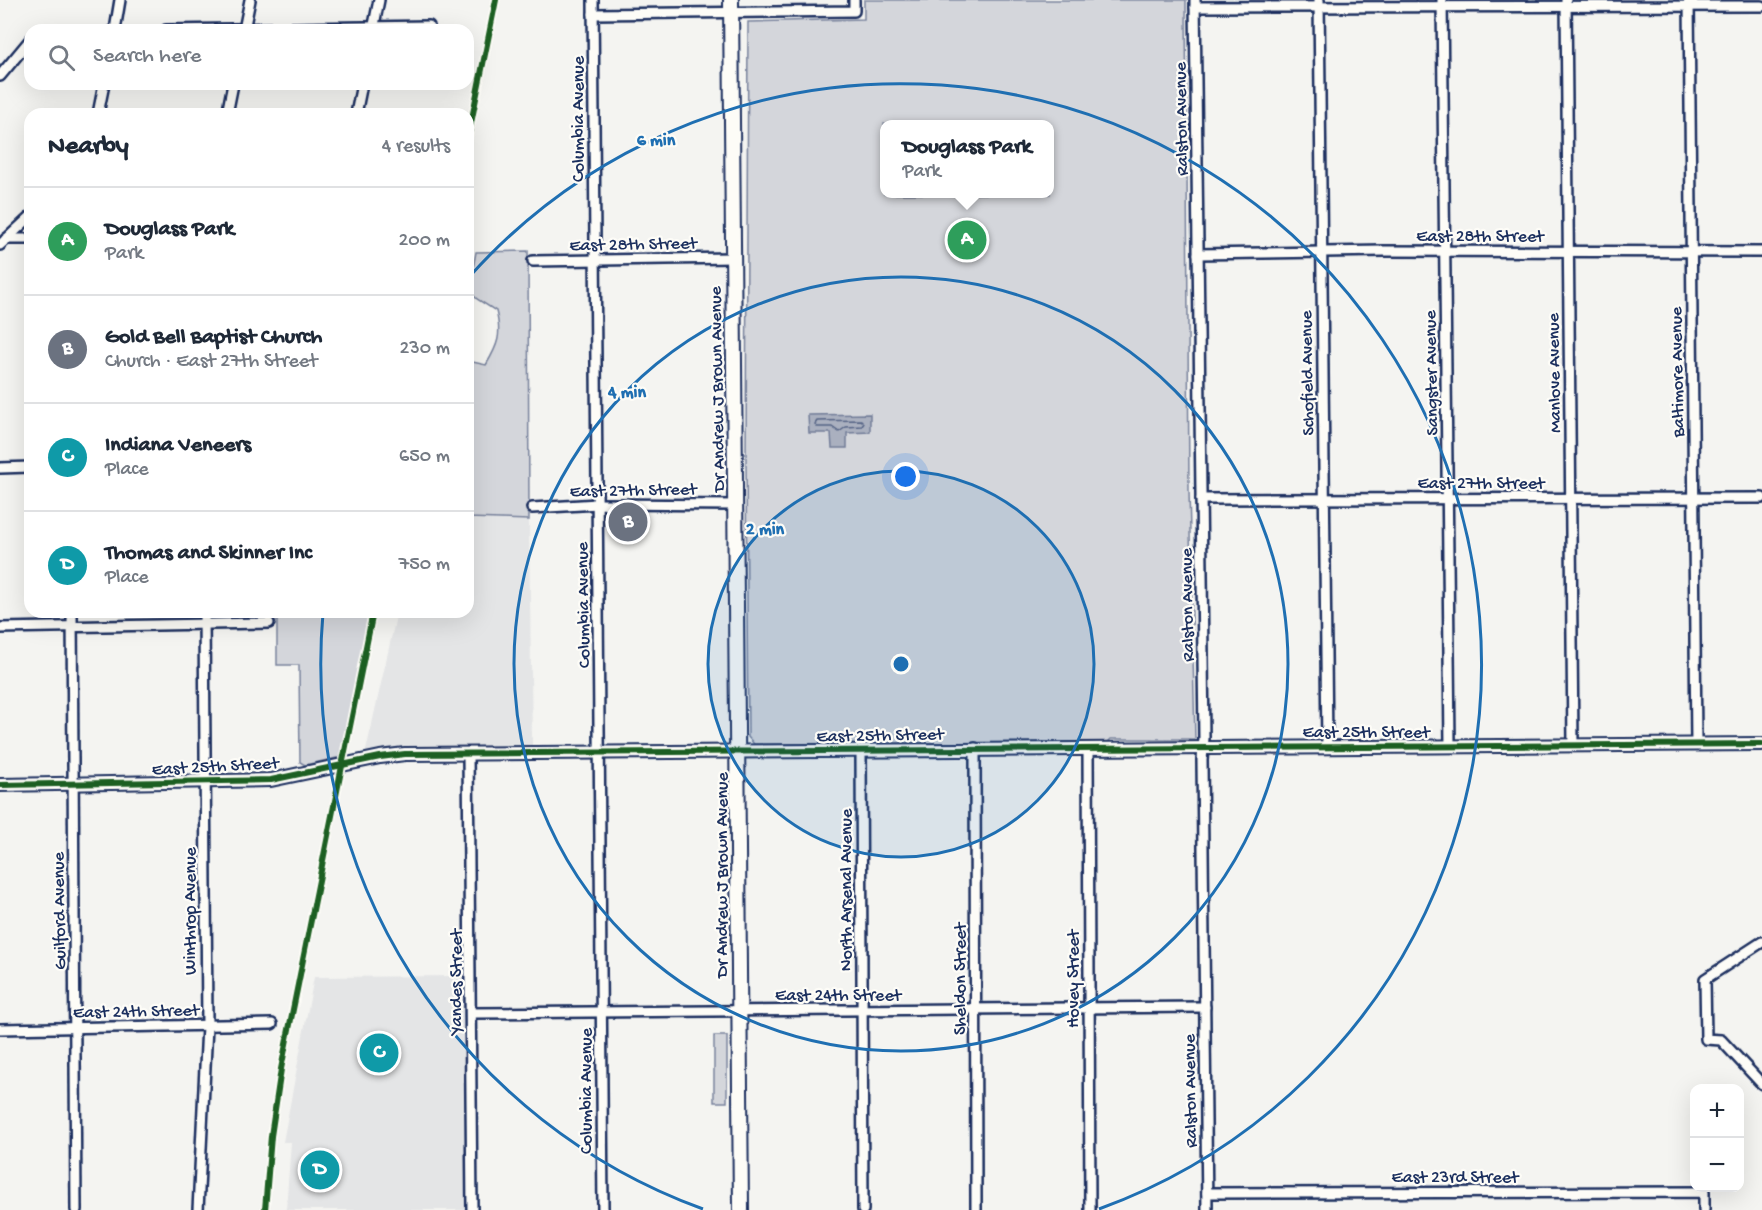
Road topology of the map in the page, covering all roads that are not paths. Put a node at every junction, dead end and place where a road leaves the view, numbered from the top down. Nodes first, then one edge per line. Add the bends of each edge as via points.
1 (120, 0) edge
2 (250, 0) edge
3 (379, 0) edge
4 (593, 0) edge
5 (854, 0) edge
6 (1319, 3) edge
7 (1442, 3) edge
8 (1566, 3) edge
9 (1689, 3) edge
10 (1195, 4) edge
11 (731, 6) edge
12 (1762, 6) edge
13 (593, 14) junction
14 (115, 24) edge
15 (245, 24) edge
16 (374, 24) edge
17 (24, 47) edge
18 (0, 76) edge
19 (103, 90) edge
20 (232, 90) edge
21 (361, 90) edge
22 (99, 108) edge
23 (228, 108) edge
24 (357, 108) edge
25 (24, 223) edge
26 (24, 240) edge
27 (3, 242) edge
28 (1445, 251) junction
29 (1321, 252) junction
30 (1568, 252) junction
31 (1691, 252) junction
32 (1762, 252) edge
33 (1198, 254) junction
34 (733, 258) junction
35 (595, 260) junction
36 (533, 261) dead end
37 (24, 467) edge
38 (0, 468) edge
39 (1694, 497) junction
40 (1324, 498) junction
41 (1448, 498) junction
42 (1571, 498) junction
43 (1762, 498) edge
44 (1201, 499) junction
45 (598, 504) junction
46 (736, 505) junction
47 (532, 508) dead end
48 (72, 618) edge
49 (204, 618) edge
50 (269, 623) dead end
51 (204, 624) junction
52 (72, 626) junction
53 (0, 627) edge
54 (1696, 744) junction
55 (1762, 744) edge
56 (1573, 745) junction
57 (1450, 746) junction
58 (1203, 747) junction
59 (1327, 747) junction
60 (975, 748) junction
61 (1088, 748) junction
62 (738, 750) junction
63 (861, 750) junction
64 (600, 751) junction
65 (468, 753) junction
66 (205, 782) junction
67 (74, 784) junction
68 (0, 785) edge
69 (1762, 942) edge
70 (1205, 1007) junction
71 (1088, 1008) junction
72 (975, 1009) junction
73 (862, 1010) junction
74 (740, 1011) junction
75 (601, 1012) junction
76 (472, 1013) junction
77 (272, 1024) dead end
78 (207, 1026) junction
79 (76, 1028) junction
80 (0, 1029) edge
81 (1762, 1084) edge
82 (1207, 1193) junction
83 (76, 1210) edge
84 (198, 1210) edge
85 (472, 1210) edge
86 (603, 1210) edge
87 (741, 1210) edge
88 (863, 1210) edge
89 (976, 1210) edge
90 (1089, 1210) edge
91 (1207, 1210) edge
92 (1704, 1210) edge

1 - 14 street
2 - 15 street
3 - 16 street
4 - 13 street, Columbia Avenue
5 - 11 street via 854,11
6 - 7 street
6 - 10 street
6 - 29 street, Schofield Avenue
7 - 8 street
7 - 28 street, Sangster Avenue
8 - 9 street
8 - 30 street, Manlove Avenue
9 - 12 street
9 - 31 street, Baltimore Avenue
10 - 33 street, Ralston Avenue
11 - 13 street
11 - 34 main road, Dr Andrew J Brown Avenue
13 - 35 street, Columbia Avenue
17 - 18 street
19 - 22 street
20 - 23 street
21 - 24 street
25 - 27 street
26 - 27 street
28 - 29 street, East 28th Street
28 - 30 street, East 28th Street
28 - 41 street, Sangster Avenue
29 - 33 street, East 28th Street
29 - 40 street, Schofield Avenue
30 - 31 street, East 28th Street
30 - 42 street, Manlove Avenue
31 - 32 street, East 28th Street
31 - 39 street, Baltimore Avenue
33 - 44 street, Ralston Avenue
34 - 35 street, East 28th Street
34 - 46 main road, Dr Andrew J Brown Avenue
35 - 36 street, East 28th Street
35 - 45 street, Columbia Avenue
37 - 38 street
39 - 42 street, East 27th Street
39 - 43 street, East 27th Street
39 - 54 street, Baltimore Avenue
40 - 41 street, East 27th Street
40 - 44 street, East 27th Street
40 - 59 street, Schofield Avenue
41 - 42 street, East 27th Street
41 - 57 street, Sangster Avenue
42 - 56 street, Manlove Avenue
44 - 58 street, Ralston Avenue
45 - 46 street, East 27th Street
45 - 47 street, East 27th Street
45 - 64 street, Columbia Avenue
46 - 62 main road, Dr Andrew J Brown Avenue
48 - 52 street, Guilford Avenue
49 - 51 street, Winthrop Avenue
50 - 51 street
51 - 52 street
51 - 66 street, Winthrop Avenue
52 - 53 street
52 - 67 street, Guilford Avenue
54 - 55 street, East 25th Street
54 - 56 street, East 25th Street
56 - 57 street, East 25th Street
57 - 59 street, East 25th Street
58 - 59 street, East 25th Street
58 - 61 street, East 25th Street
58 - 70 street, Ralston Avenue
60 - 61 street, East 25th Street
60 - 63 street, East 25th Street
60 - 72 street, Sheldon Street
61 - 71 street, Hovey Street
62 - 63 street, East 25th Street
62 - 64 street, East 25th Street
62 - 74 main road, Dr Andrew J Brown Avenue
63 - 73 street, North Arsenal Avenue
64 - 65 street, East 25th Street
64 - 75 street, Columbia Avenue
65 - 66 street, East 25th Street via 396,755 274,779
65 - 76 street, Yandes Street
66 - 67 street, East 25th Street
66 - 78 street, Winthrop Avenue
67 - 68 street, East 25th Street
67 - 79 street, Guilford Avenue
69 - 81 street via 1705,979 1706,1039 1721,1040
70 - 71 street, East 24th Street
70 - 82 street, Ralston Avenue
71 - 72 street, East 24th Street
71 - 90 street, Hovey Street
72 - 73 street, East 24th Street
72 - 89 street, Sheldon Street
73 - 74 street, East 24th Street
73 - 88 street, North Arsenal Avenue
74 - 75 street, East 24th Street
74 - 87 main road, Dr Andrew J Brown Avenue
75 - 76 street, East 24th Street
75 - 86 street, Columbia Avenue
76 - 85 street, Yandes Street
77 - 78 street, East 24th Street
78 - 79 street, East 24th Street
78 - 84 street, Winthrop Avenue
79 - 80 street, East 24th Street
79 - 83 street, Guilford Avenue
82 - 91 street, Ralston Avenue
82 - 92 street, East 23rd Street via 1704,1192

